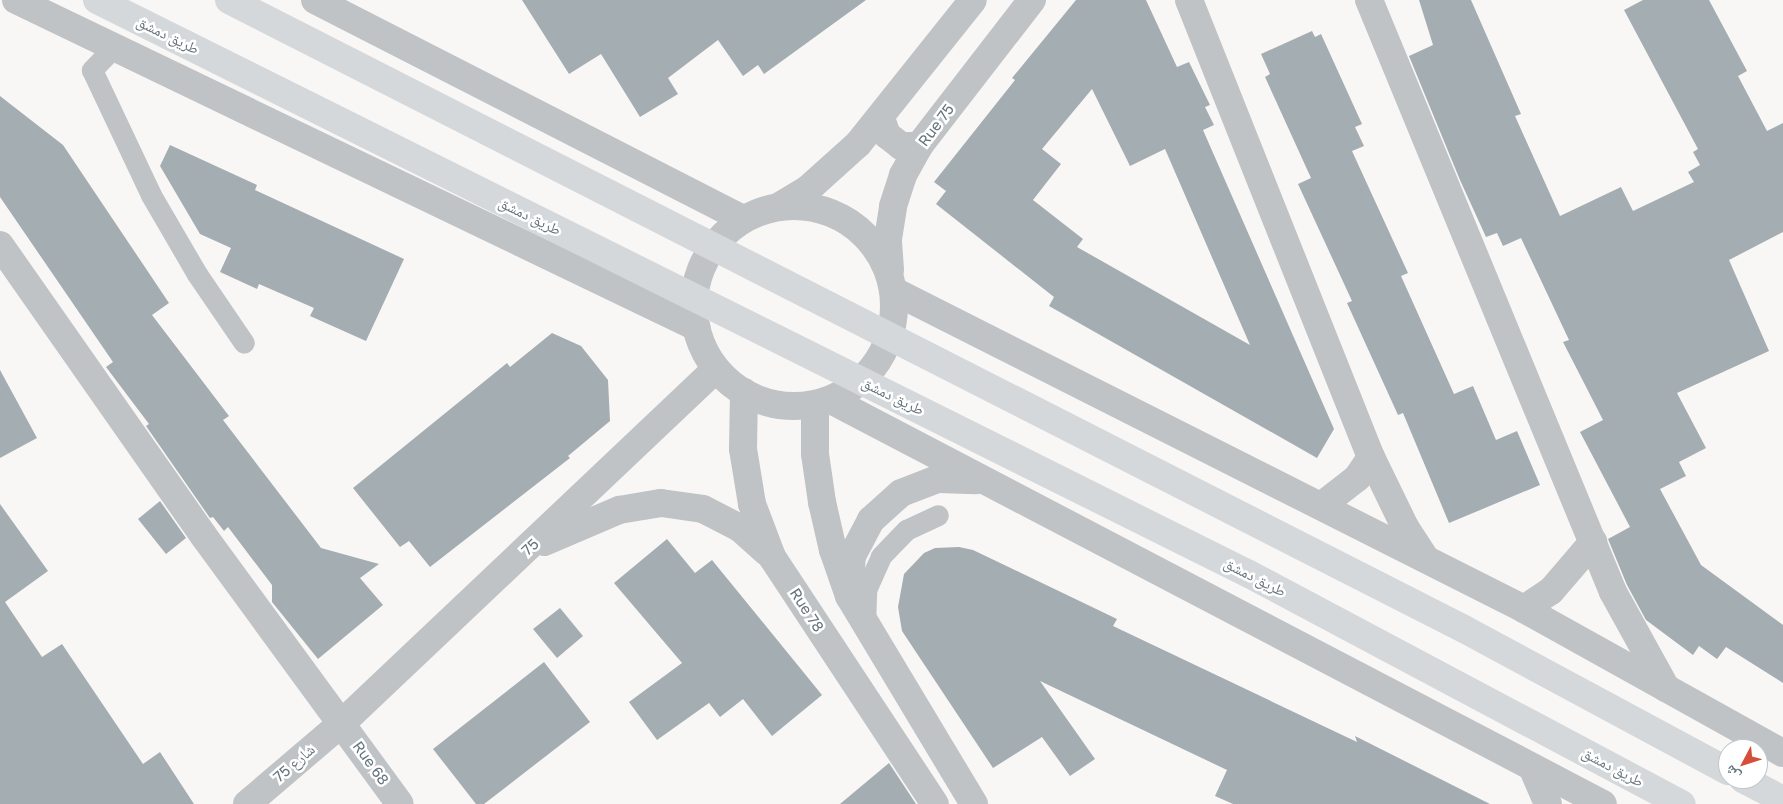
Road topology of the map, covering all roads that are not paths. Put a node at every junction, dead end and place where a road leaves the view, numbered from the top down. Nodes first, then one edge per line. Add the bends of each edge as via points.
1 (16, 0) edge
2 (97, 0) edge
3 (229, 0) edge
4 (315, 0) edge
5 (973, 0) edge
6 (1032, 0) edge
7 (1189, 0) edge
8 (1369, 0) edge
9 (114, 47) junction
10 (881, 118) junction
11 (919, 146) junction
12 (778, 207) junction
13 (743, 219) junction
14 (0, 245) edge
15 (892, 281) junction
16 (696, 327) junction
17 (244, 343) dead end
18 (716, 369) junction
19 (744, 392) junction
20 (823, 402) junction
21 (1371, 457) junction
22 (979, 480) junction
23 (1320, 506) junction
24 (938, 515) dead end
25 (1593, 542) junction
26 (529, 549) junction
27 (772, 557) junction
28 (1426, 559) junction
29 (849, 596) junction
30 (1524, 609) junction
31 (866, 626) junction
32 (1666, 688) junction
33 (342, 723) junction
34 (1783, 753) edge
35 (1718, 766) edge
36 (1532, 767) junction
37 (1762, 789) edge
38 (1783, 800) edge
39 (247, 804) edge
40 (400, 804) edge
41 (935, 804) edge
42 (974, 804) edge
43 (1548, 804) edge
44 (1603, 804) edge
45 (1682, 804) edge

1 - 9 street
2 - 45 highway, طريق دمشق via 1249,574
3 - 35 highway via 1455,625
4 - 13 street
5 - 10 street
6 - 11 street, Rue 75
7 - 21 street
8 - 25 street
9 - 16 street
9 - 17 lane via 92,70 151,196 197,274
10 - 11 street via 887,135 901,146
10 - 12 street via 834,168
11 - 15 street, Rue 75 via 903,175 892,206 888,239
12 - 13 street
12 - 15 street via 818,208 836,215 868,238
13 - 16 street via 726,231 702,266 696,285
14 - 33 street, Rue 68 via 203,535
15 - 20 street, Rue 75 via 892,330 876,365 848,391
15 - 23 street
16 - 18 street
18 - 19 street
18 - 26 street, 75
19 - 20 street via 778,405
19 - 27 street, Rue 78 via 743,449 752,504
20 - 22 street
20 - 29 street via 815,454 833,550
21 - 23 street via 1357,478
21 - 28 street via 1404,527
22 - 29 street via 938,479 908,490 870,520 852,556
22 - 36 street
23 - 28 street
24 - 31 lane via 906,530 881,556 866,590
25 - 30 street via 1551,591
25 - 32 street via 1637,641
26 - 27 street via 619,510 660,503 703,509 740,528
26 - 33 street, 75
27 - 41 street, Rue 78
28 - 30 street
29 - 31 street
30 - 32 street
31 - 42 street
32 - 34 street
33 - 39 street, شارع 75
33 - 40 street, Rue 68
36 - 43 street
36 - 44 street
37 - 38 highway

